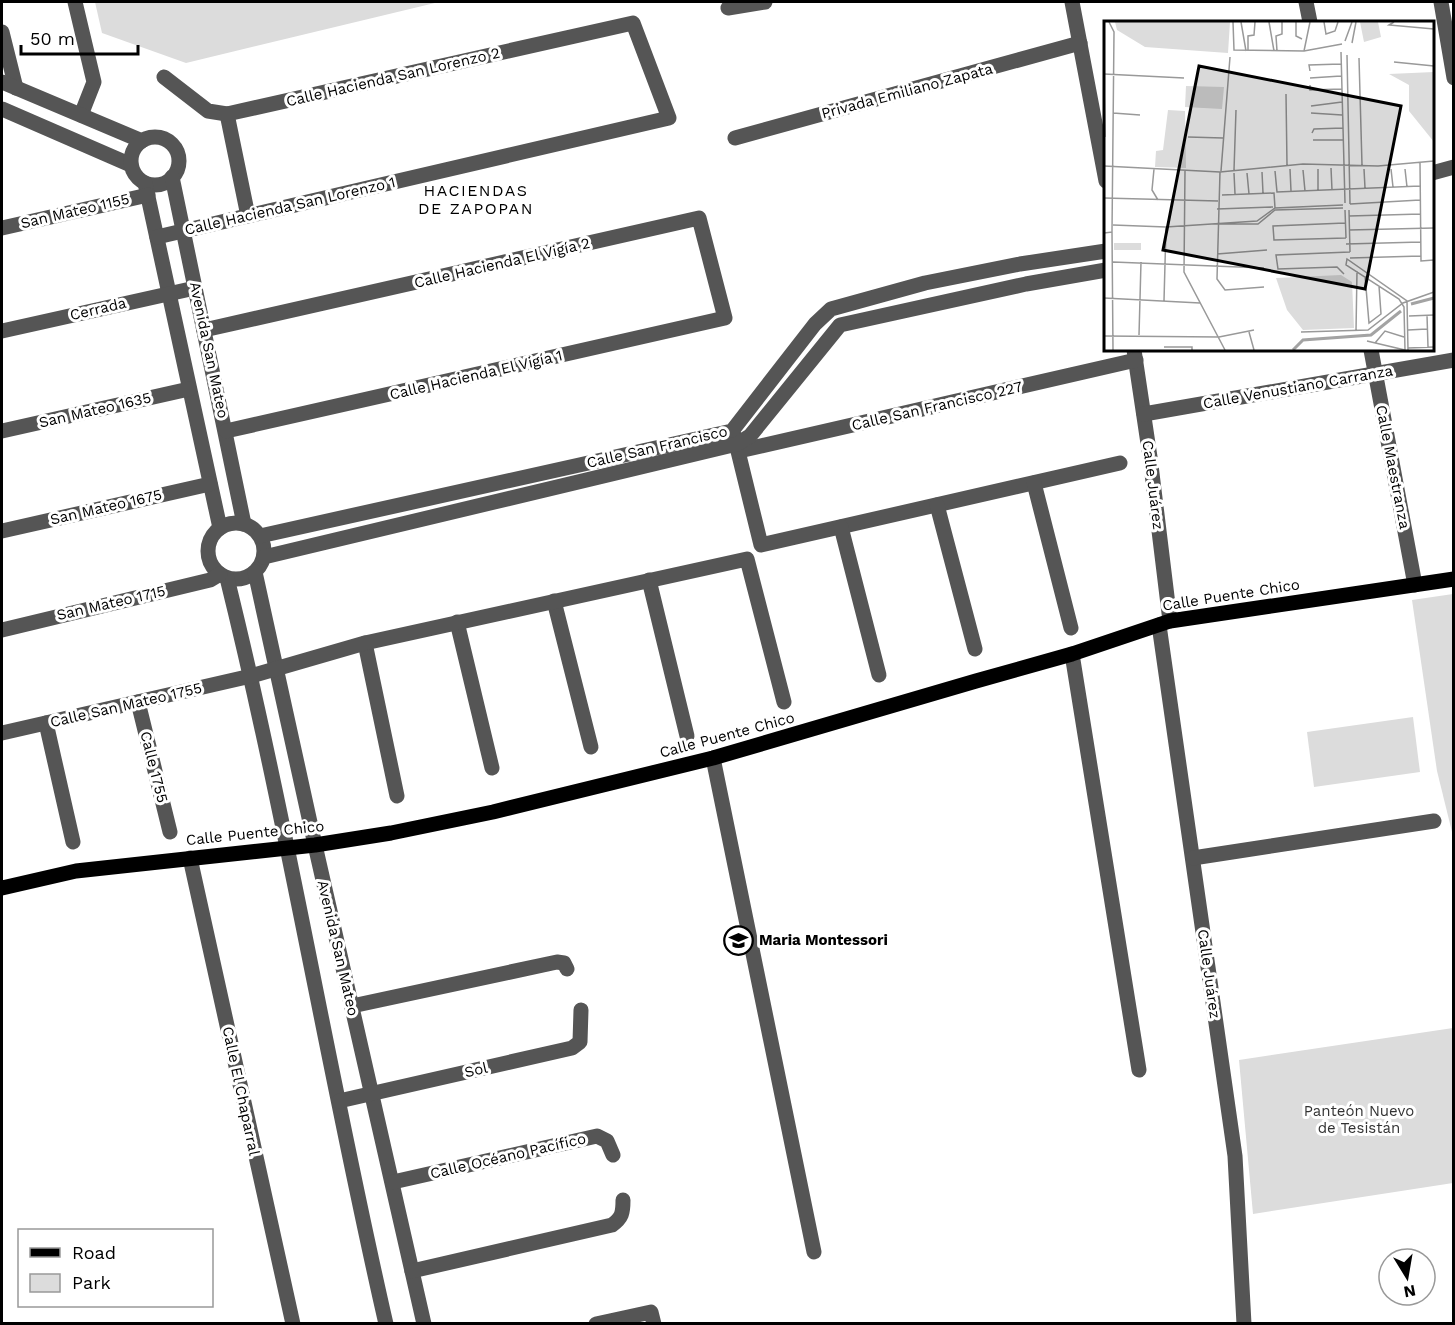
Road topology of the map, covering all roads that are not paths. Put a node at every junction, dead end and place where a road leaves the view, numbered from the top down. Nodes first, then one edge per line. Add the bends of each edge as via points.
1 (75, 2) edge
2 (765, 2) edge
3 (1072, 2) edge
4 (1306, 2) edge
5 (1441, 2) edge
6 (728, 8) dead end
7 (1310, 21) edge
8 (2, 32) edge
9 (1080, 43) junction
10 (164, 76) dead end
11 (1454, 78) edge
12 (2, 82) edge
13 (16, 88) junction
14 (2, 110) edge
15 (227, 114) junction
16 (81, 115) junction
17 (669, 118) joint
18 (735, 138) dead end
19 (142, 141) junction
20 (131, 165) junction
21 (1454, 167) edge
22 (1104, 170) edge
23 (1434, 172) edge
24 (172, 177) junction
25 (146, 189) junction
26 (248, 216) junction
27 (2, 228) edge
28 (183, 231) junction
29 (157, 237) junction
30 (1104, 251) edge
31 (1020, 264) junction
32 (1104, 270) edge
33 (925, 284) junction
34 (1026, 284) junction
35 (195, 288) junction
36 (169, 294) junction
37 (930, 306) junction
38 (824, 314) junction
39 (725, 318) joint
40 (840, 325) junction
41 (204, 330) junction
42 (2, 331) edge
43 (1371, 351) edge
44 (1135, 355) edge
45 (1454, 360) edge
46 (1375, 373) junction
47 (190, 393) junction
48 (218, 393) junction
49 (1144, 414) junction
50 (2, 431) edge
51 (226, 431) junction
52 (736, 442) junction
53 (1119, 463) dead end
54 (1034, 483) junction
55 (210, 484) junction
56 (937, 505) junction
57 (244, 524) junction
58 (841, 527) junction
59 (220, 528) junction
60 (2, 531) edge
61 (260, 536) junction
62 (264, 557) junction
63 (255, 572) junction
64 (223, 576) junction
65 (1454, 579) edge
66 (649, 580) junction
67 (1415, 585) junction
68 (554, 601) junction
69 (458, 622) junction
70 (1164, 623) junction
71 (1071, 628) dead end
72 (2, 630) edge
73 (365, 643) junction
74 (975, 649) dead end
75 (1072, 654) junction
76 (277, 668) junction
77 (879, 675) dead end
78 (251, 676) junction
79 (283, 695) junction
80 (256, 699) junction
81 (138, 702) junction
82 (784, 702) dead end
83 (46, 723) junction
84 (2, 733) edge
85 (687, 736) dead end
86 (591, 747) dead end
87 (713, 758) junction
88 (492, 768) dead end
89 (397, 796) dead end
90 (1434, 821) dead end
91 (170, 832) dead end
92 (73, 842) dead end
93 (315, 845) junction
94 (288, 849) junction
95 (190, 858) junction
96 (1193, 858) junction
97 (2, 888) edge
98 (567, 969) dead end
99 (352, 1006) junction
100 (581, 1010) dead end
101 (1138, 1070) dead end
102 (371, 1094) junction
103 (339, 1101) junction
104 (613, 1155) dead end
105 (393, 1182) junction
106 (623, 1200) dead end
107 (814, 1252) dead end
108 (412, 1272) junction
109 (652, 1318) edge
110 (293, 1323) edge
111 (386, 1323) edge
112 (424, 1323) edge
113 (596, 1323) edge
114 (1244, 1323) edge

1 - 16 street via 94,82
2 - 6 street
3 - 9 street
4 - 7 street
5 - 11 street
8 - 13 street
9 - 18 street, Privada Emiliano Zapata
9 - 22 street
10 - 15 street via 208,111
12 - 13 street, Avenida San Mateo
13 - 16 street, Avenida San Mateo
14 - 20 street, Avenida San Mateo
15 - 17 street, Calle Hacienda San Lorenzo 2 via 633,23
15 - 26 street
16 - 19 street, Avenida San Mateo
17 - 26 street, Calle Hacienda San Lorenzo 1
19 - 20 street via 135,147
19 - 24 street, Avenida San Mateo via 158,137 173,145 178,161
20 - 25 street, Avenida San Mateo
21 - 23 street
24 - 25 street
24 - 28 street, Avenida San Mateo
25 - 27 street, San Mateo 1155
25 - 29 street, Avenida San Mateo
26 - 28 street, Calle Hacienda San Lorenzo 1
28 - 29 street, Calle Hacienda San Lorenzo 1
28 - 35 street, Avenida San Mateo
29 - 36 street, Avenida San Mateo
30 - 31 street
31 - 33 street
31 - 34 street
32 - 34 street
33 - 37 street
33 - 38 street
34 - 37 street
35 - 36 street, Cerrada
35 - 41 street, Avenida San Mateo
36 - 42 street, Cerrada
36 - 47 street, Avenida San Mateo
37 - 40 street
38 - 40 street
38 - 52 street, Calle San Francisco via 748,409
39 - 41 street, Calle Hacienda El Vigía 2 via 699,218
39 - 51 street, Calle Hacienda El Vigía 1
40 - 52 street, Calle San Francisco via 750,436
41 - 48 street, Avenida San Mateo
43 - 46 street, Calle Maestranza
44 - 49 street, Calle Juárez
44 - 52 street, Calle San Francisco 227
45 - 46 street, Calle Venustiano Carranza
46 - 49 street, Calle Venustiano Carranza
46 - 67 street, Calle Maestranza
47 - 48 street, San Mateo 1635
47 - 50 street, San Mateo 1635
47 - 55 street, Avenida San Mateo
48 - 51 street, Avenida San Mateo
49 - 70 street, Calle Juárez
51 - 57 street, Avenida San Mateo
52 - 58 street via 761,545
52 - 61 street, Calle San Francisco
52 - 62 street, Calle San Francisco
53 - 54 street
54 - 56 street
54 - 71 street
55 - 59 street, Avenida San Mateo
55 - 60 street, San Mateo 1675
56 - 58 street
56 - 74 street
57 - 59 street
57 - 61 street
58 - 77 street
59 - 64 street, Avenida San Mateo via 208,546 212,566
61 - 62 street
62 - 63 street
63 - 64 street via 242,579
63 - 76 street, Avenida San Mateo
64 - 72 street, San Mateo 1715
64 - 78 street, Avenida San Mateo
65 - 67 main road, Calle Puente Chico
66 - 68 street, Calle San Mateo 1755
66 - 82 street, Calle San Mateo 1755 via 747,559
66 - 85 street
67 - 70 main road, Calle Puente Chico
68 - 69 street, Calle San Mateo 1755
68 - 86 street
69 - 73 street, Calle San Mateo 1755
69 - 88 street
70 - 75 main road, Calle Puente Chico
70 - 96 street, Calle Juárez
73 - 76 street, Calle San Mateo 1755
73 - 89 street
75 - 87 main road, Calle Puente Chico
75 - 101 street
76 - 78 street, Calle San Mateo 1755
76 - 79 street, Avenida San Mateo
78 - 80 street, Avenida San Mateo
78 - 81 street, Calle San Mateo 1755
79 - 80 street
79 - 93 street, Avenida San Mateo
80 - 94 street, Avenida San Mateo
81 - 83 street, Calle San Mateo 1755
81 - 91 street, Calle 1755
83 - 84 street, Calle San Mateo 1755
83 - 92 street
87 - 93 main road, Calle Puente Chico via 494,812
87 - 107 street
90 - 96 street
93 - 94 main road, Calle Puente Chico
93 - 99 street, Avenida San Mateo
94 - 95 main road, Calle Puente Chico
94 - 103 street, Avenida San Mateo
95 - 97 main road, Calle Puente Chico via 76,871
95 - 110 street, Calle El Chaparral
96 - 114 street, Calle Juárez via 1235,1156
98 - 99 street via 564,963 557,962
99 - 102 street, Avenida San Mateo
100 - 102 street, Sol via 580,1042 572,1048
102 - 103 street, Sol
102 - 105 street, Avenida San Mateo
103 - 111 street, Avenida San Mateo
104 - 105 street, Calle Océano Pacífico via 607,1141 597,1136
105 - 108 street, Avenida San Mateo
106 - 108 street via 623,1212 612,1225
108 - 112 street, Avenida San Mateo
109 - 113 street

